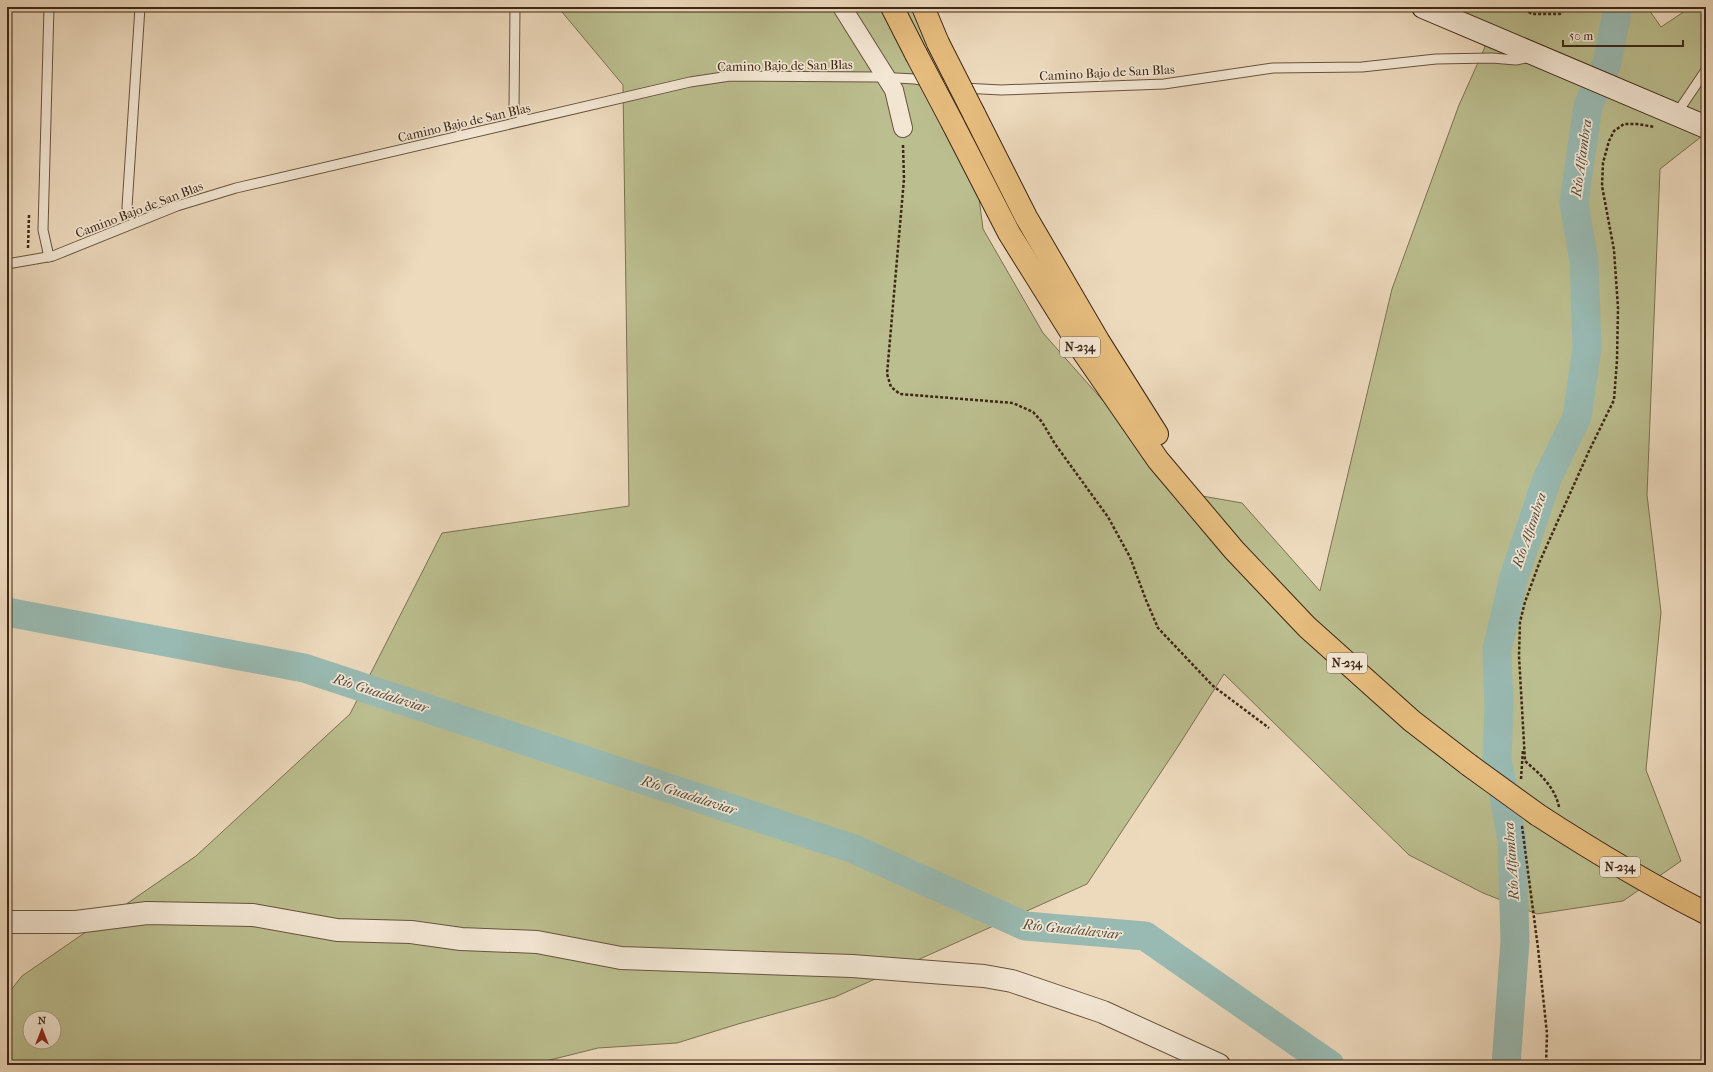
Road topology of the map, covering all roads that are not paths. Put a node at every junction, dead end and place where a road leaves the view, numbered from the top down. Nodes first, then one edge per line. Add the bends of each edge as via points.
1 (49, 7) edge
2 (140, 7) edge
3 (515, 7) edge
4 (842, 7) edge
5 (892, 7) edge
6 (923, 7) edge
7 (1423, 7) edge
8 (1537, 55) junction
9 (1706, 70) edge
10 (886, 77) junction
11 (1677, 113) junction
12 (527, 120) junction
13 (1706, 127) edge
14 (903, 128) road end
15 (136, 222) junction
16 (49, 257) junction
17 (7, 264) edge
18 (1234, 550) junction
19 (1706, 913) edge
20 (7, 922) edge
21 (1219, 1065) edge

1 - 16 lane via 43,230
2 - 15 lane via 127,207
3 - 12 lane via 514,109
4 - 10 street
5 - 18 highway, N-234, bridge via 1009,233 1084,354 1158,460
6 - 18 highway, N-234, bridge via 938,44 1026,217 1098,342
7 - 8 street
8 - 10 lane, Camino Bajo de San Blas via 1516,60 1436,59 1362,67 1273,68 1164,84 1001,90 963,88 915,79
8 - 11 street
9 - 11 lane
10 - 12 lane, Camino Bajo de San Blas via 730,76 690,82
10 - 14 street via 894,90
11 - 13 street
12 - 15 lane, Camino Bajo de San Blas via 236,188
15 - 16 lane, Camino Bajo de San Blas
16 - 17 lane, Camino Bajo de San Blas
18 - 19 highway, N-234, bridge via 1307,627 1412,721 1537,820
20 - 21 street via 76,922 147,913 253,915 337,930 411,932 461,939 537,942 622,958 852,966 984,976 1012,981 1103,1012

